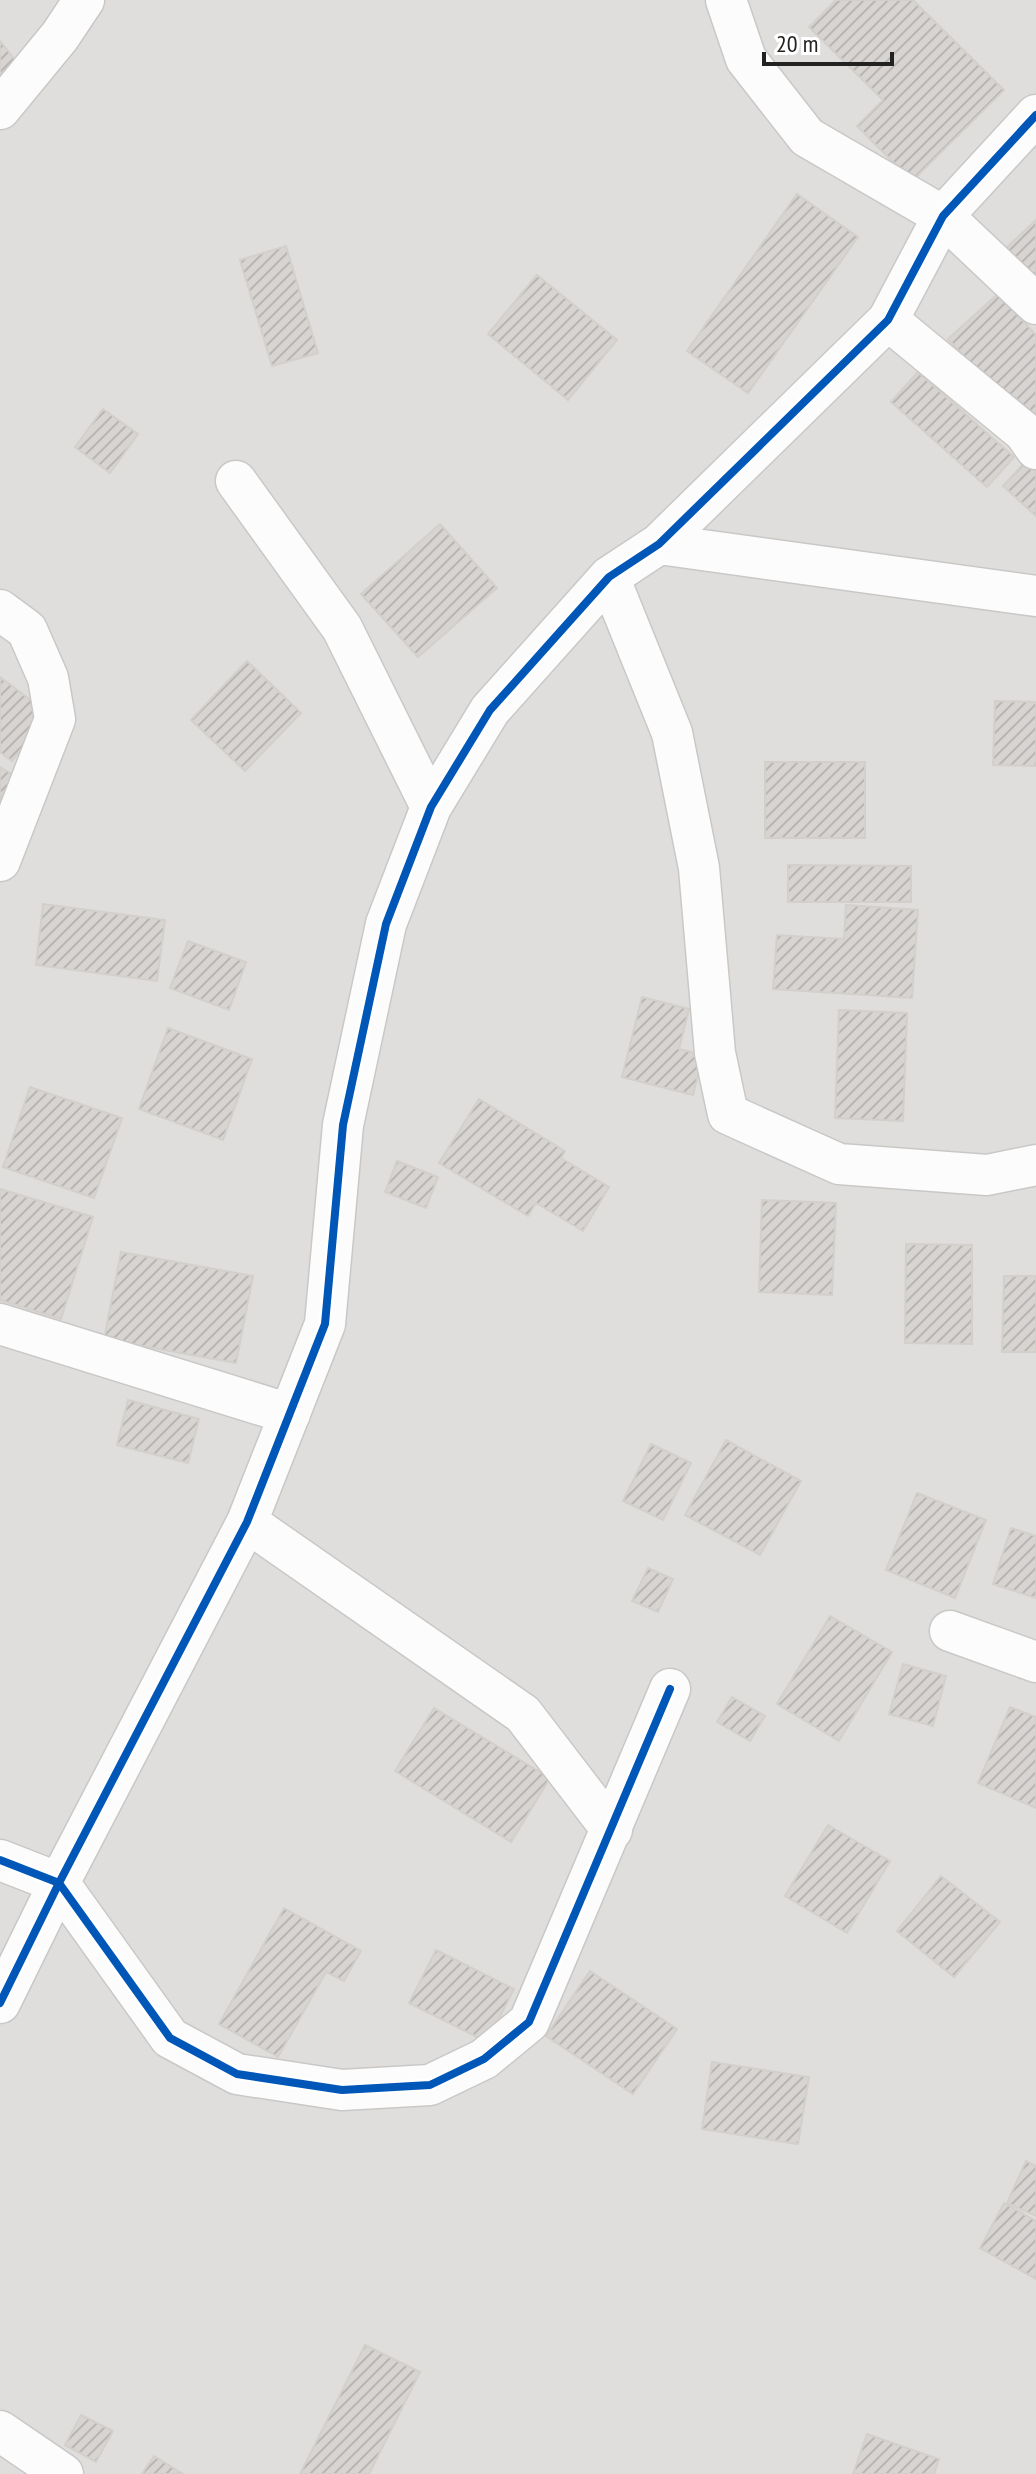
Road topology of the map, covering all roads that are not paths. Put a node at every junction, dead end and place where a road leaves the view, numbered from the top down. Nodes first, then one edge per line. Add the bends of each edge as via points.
1 (84, 0) edge
2 (726, 0) edge
3 (0, 109) edge
4 (1028, 140) edge
5 (943, 216) junction
6 (1036, 304) edge
7 (888, 320) junction
8 (1036, 449) edge
9 (236, 481) dead end
10 (659, 544) junction
11 (609, 577) junction
12 (1036, 596) edge
13 (0, 610) edge
14 (431, 807) junction
15 (0, 861) edge
16 (1036, 1165) edge
17 (0, 1324) edge
18 (290, 1414) junction
19 (247, 1522) junction
20 (950, 1631) dead end
21 (1036, 1662) edge
22 (670, 1689) dead end
23 (612, 1830) junction
24 (0, 1860) edge
25 (59, 1883) junction
26 (0, 2003) edge
27 (0, 2431) edge
28 (63, 2474) edge

1 - 3 street
2 - 5 street via 746,59 807,137
4 - 5 street
5 - 6 street
5 - 7 street
7 - 8 street via 1024,432
7 - 10 street
9 - 14 street via 342,628
10 - 11 street
10 - 12 street
11 - 14 street via 490,710
11 - 16 street via 672,733 699,868 715,1053 728,1114 839,1164 987,1175
13 - 15 street via 27,630 48,678 55,719
14 - 18 street via 386,924 343,1125 325,1324
17 - 18 street
18 - 19 street
19 - 23 street via 523,1714
19 - 25 street
20 - 21 street
22 - 23 street
23 - 25 street via 529,2022 484,2059 430,2085 342,2090 237,2074 170,2038
24 - 25 street
25 - 26 street
27 - 28 street

